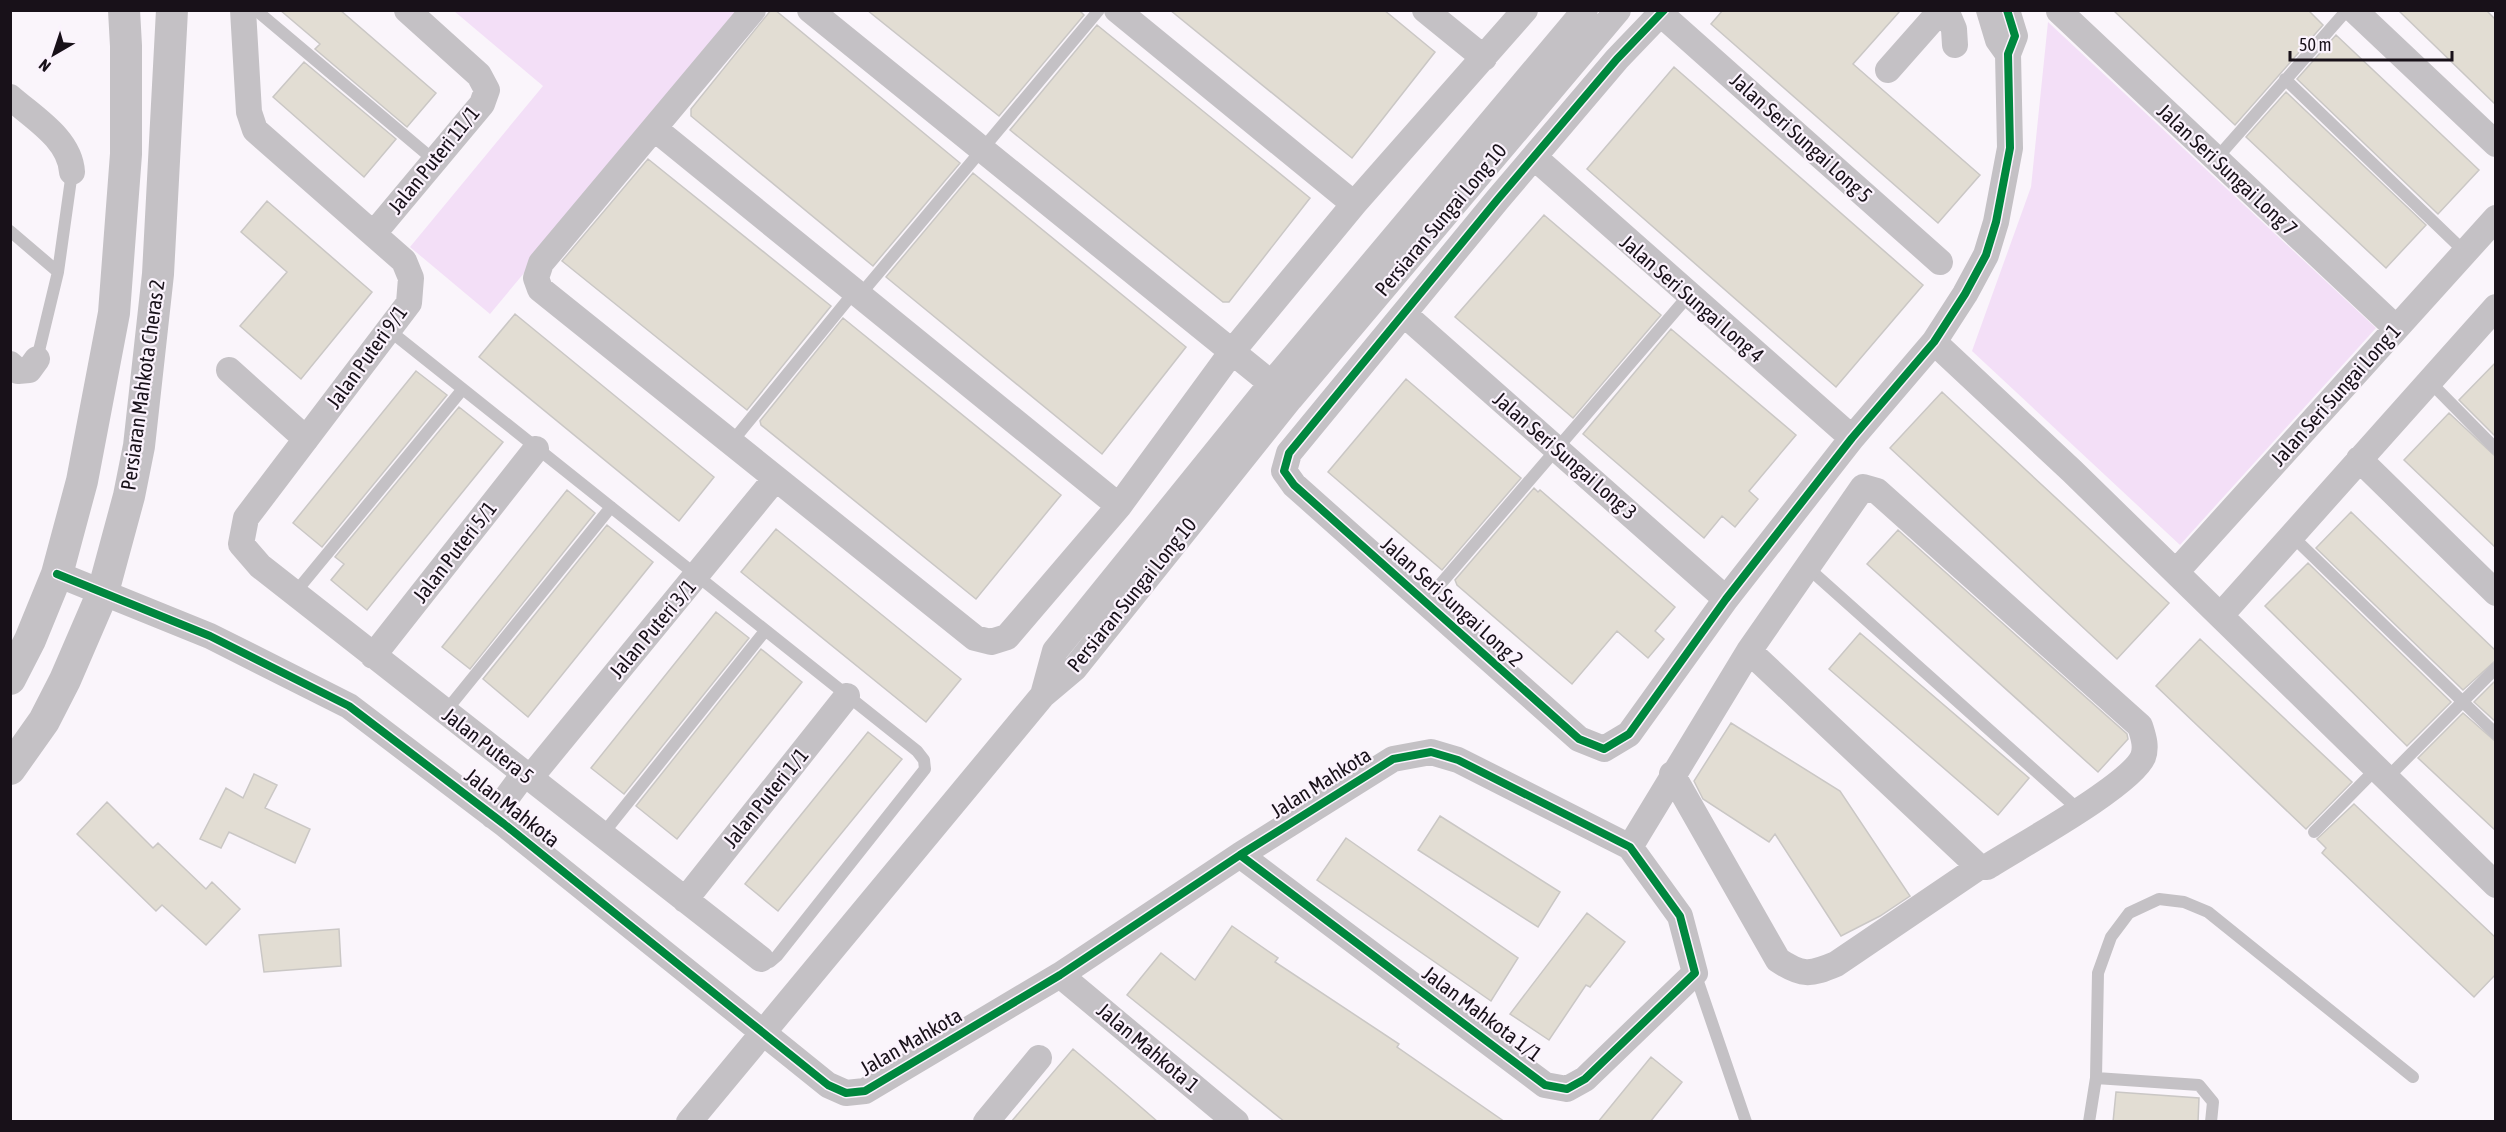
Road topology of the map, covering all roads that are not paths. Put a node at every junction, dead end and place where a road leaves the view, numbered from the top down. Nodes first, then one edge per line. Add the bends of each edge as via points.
1 (124, 10) edge
2 (172, 10) edge
3 (243, 10) edge
4 (256, 10) edge
5 (407, 10) edge
6 (753, 10) edge
7 (810, 10) edge
8 (1099, 10) edge
9 (1117, 10) edge
10 (1425, 10) edge
11 (1525, 10) edge
12 (1586, 10) edge
13 (1617, 10) edge
14 (1941, 10) edge
15 (1946, 10) edge
16 (1989, 10) edge
17 (2007, 10) edge
18 (2347, 10) edge
19 (2354, 10) edge
20 (2059, 11) edge
21 (1663, 12) edge
22 (1955, 45) dead end
23 (2008, 54) junction
24 (1484, 58) junction
25 (1888, 70) dead end
26 (2285, 79) junction
27 (10, 98) edge
28 (655, 129) junction
29 (2496, 144) edge
30 (982, 149) junction
31 (1534, 157) junction
32 (2216, 159) junction
33 (435, 160) junction
34 (72, 172) joint
35 (1354, 204) junction
36 (2496, 218) edge
37 (10, 231) edge
38 (375, 232) junction
39 (2465, 252) junction
40 (1941, 262) dead end
41 (58, 272) junction
42 (857, 293) junction
43 (1689, 295) junction
44 (2495, 310) edge
45 (1404, 314) junction
46 (2396, 328) junction
47 (390, 331) junction
48 (1934, 342) junction
49 (1231, 353) junction
50 (37, 359) joint
51 (10, 364) edge
52 (229, 370) dead end
53 (2429, 381) junction
54 (462, 390) junction
55 (1280, 391) junction
56 (1852, 438) junction
57 (306, 439) junction
58 (731, 443) junction
59 (536, 449) junction
60 (1557, 449) junction
61 (2496, 449) edge
62 (2359, 459) junction
63 (775, 479) junction
64 (1119, 506) junction
65 (610, 507) junction
66 (246, 519) joint
67 (2291, 535) junction
68 (1807, 567) junction
69 (2176, 573) junction
70 (57, 574) junction
71 (696, 577) junction
72 (103, 592) junction
73 (2496, 593) edge
74 (294, 594) junction
75 (1726, 599) junction
76 (1425, 603) junction
77 (2221, 615) junction
78 (765, 631) junction
79 (1749, 651) junction
80 (373, 656) junction
81 (2496, 668) edge
82 (10, 679) edge
83 (847, 696) junction
84 (2461, 702) junction
85 (445, 712) junction
86 (2496, 734) edge
87 (10, 769) edge
88 (2382, 773) junction
89 (1672, 774) junction
90 (530, 778) junction
91 (2079, 810) junction
92 (498, 820) junction
93 (2314, 832) dead end
94 (602, 835) junction
95 (1630, 847) junction
96 (1240, 855) junction
97 (1979, 867) junction
98 (2496, 885) edge
99 (685, 900) junction
100 (761, 959) joint
101 (1695, 973) junction
102 (1060, 975) junction
103 (764, 1032) junction
104 (1039, 1058) dead end
105 (2413, 1077) dead end
106 (2096, 1078) junction
107 (1232, 1120) edge
108 (689, 1122) edge
109 (987, 1122) edge
110 (1746, 1122) edge
111 (2089, 1122) edge
112 (2211, 1122) edge

1 - 70 street, Persiaran Mahkota Cheras 2 via 126,154 114,313 82,481
2 - 72 street, Persiaran Mahkota Cheras 2 via 158,274 139,446
3 - 38 street, Jalan Puteri 9/1 via 249,112 255,130
4 - 33 lane
5 - 33 street, Jalan Puteri 11/1 via 479,75 487,90 482,104
6 - 28 street
7 - 30 street
8 - 30 lane
9 - 35 street
10 - 24 street
11 - 24 street
12 - 55 street, Persiaran Sungai Long 10
13 - 55 street, Persiaran Sungai Long 10
14 - 25 street
15 - 22 street via 1954,29
16 - 23 street via 1998,40
17 - 23 street via 2014,36
18 - 26 lane
19 - 29 street
20 - 32 street, Jalan Seri Sungai Long 7
21 - 31 street via 1617,59
21 - 40 street, Jalan Seri Sungai Long 5
23 - 48 street via 2010,148 1996,222 1986,255
24 - 35 street
26 - 32 lane
26 - 39 lane
27 - 34 street via 62,143 71,158
28 - 42 street
28 - 58 street via 541,262 536,278 540,289
30 - 42 lane
30 - 49 street
31 - 43 street, Jalan Seri Sungai Long 4
31 - 45 street
32 - 46 street, Jalan Seri Sungai Long 7
33 - 38 street, Jalan Puteri 11/1
34 - 41 lane
35 - 49 street
36 - 39 street, Jalan Seri Sungai Long 1
37 - 41 lane
38 - 47 street, Jalan Puteri 9/1 via 404,261 411,278 409,303
39 - 46 street, Jalan Seri Sungai Long 1
41 - 50 lane
42 - 58 lane
42 - 64 street
43 - 56 street, Jalan Seri Sungai Long 4
43 - 60 lane
44 - 53 street
45 - 60 street, Jalan Seri Sungai Long 3
45 - 76 street, Jalan Seri Sungai Long 2 via 1289,453 1284,471 1294,485
46 - 69 street, Jalan Seri Sungai Long 1
47 - 54 lane
47 - 57 street, Jalan Puteri 9/1
48 - 56 street
48 - 69 street
49 - 55 street
49 - 64 street
50 - 51 street via 29,370 18,371
52 - 57 street
53 - 61 lane
53 - 62 street
54 - 59 lane
54 - 74 lane
55 - 103 street, Persiaran Sungai Long 10 via 1075,668 1043,695
56 - 75 street
57 - 66 street, Jalan Puteri 9/1
58 - 63 street
59 - 65 lane
59 - 80 street, Jalan Puteri 5/1
60 - 75 street, Jalan Seri Sungai Long 3
60 - 76 lane
62 - 67 street
62 - 73 street
63 - 64 street via 975,638 991,642 1007,637
63 - 71 street, Jalan Puteri 3/1
65 - 71 lane
65 - 85 lane
66 - 74 street, Jalan Putera 5 via 240,544
67 - 77 street
67 - 84 lane
68 - 79 street
68 - 91 lane
68 - 91 street via 1858,491 1863,487 1877,491 2114,702 2140,726 2145,743 2142,759 2119,784
69 - 77 street
70 - 72 street, Jalan Mahkota
70 - 82 street, Persiaran Mahkota Cheras 2
71 - 78 lane
71 - 90 street, Jalan Puteri 3/1
72 - 87 street, Persiaran Mahkota Cheras 2 via 44,721
72 - 92 street, Jalan Mahkota via 210,636 349,705
74 - 80 street, Jalan Putera 5
75 - 76 street, Jalan Seri Sungai Long 2 via 1629,734 1604,749 1579,739
77 - 88 street
78 - 83 lane
78 - 94 lane
79 - 89 street
79 - 97 street
80 - 85 street, Jalan Putera 5
81 - 84 lane
83 - 99 street, Jalan Puteri 1/1
83 - 100 lane via 916,751 926,769 777,956 770,962
84 - 86 lane
84 - 88 lane
85 - 90 street, Jalan Putera 5
88 - 93 lane
88 - 98 street
89 - 95 street
89 - 97 street via 1778,960 1795,972 1814,973 1836,964
90 - 92 street, Jalan Puteri 3/1
90 - 94 street, Jalan Putera 5
91 - 97 street via 1987,867
92 - 103 street, Jalan Mahkota
94 - 99 street, Jalan Putera 5
95 - 96 street, Jalan Mahkota via 1458,760 1431,752 1394,759
95 - 101 street, Jalan Mahkota via 1680,916
96 - 101 street, Jalan Mahkota 1/1 via 1545,1084 1567,1089 1585,1079
96 - 102 street, Jalan Mahkota
99 - 100 street, Jalan Putera 5
101 - 110 lane
102 - 103 street, Jalan Mahkota via 865,1091 846,1092 828,1085
102 - 107 street, Jalan Mahkota 1
103 - 108 street, Persiaran Sungai Long 10
104 - 109 street
105 - 106 lane via 2208,912 2184,902 2159,899 2129,913 2111,938 2098,973
106 - 111 lane
106 - 112 lane via 2199,1085 2213,1102

